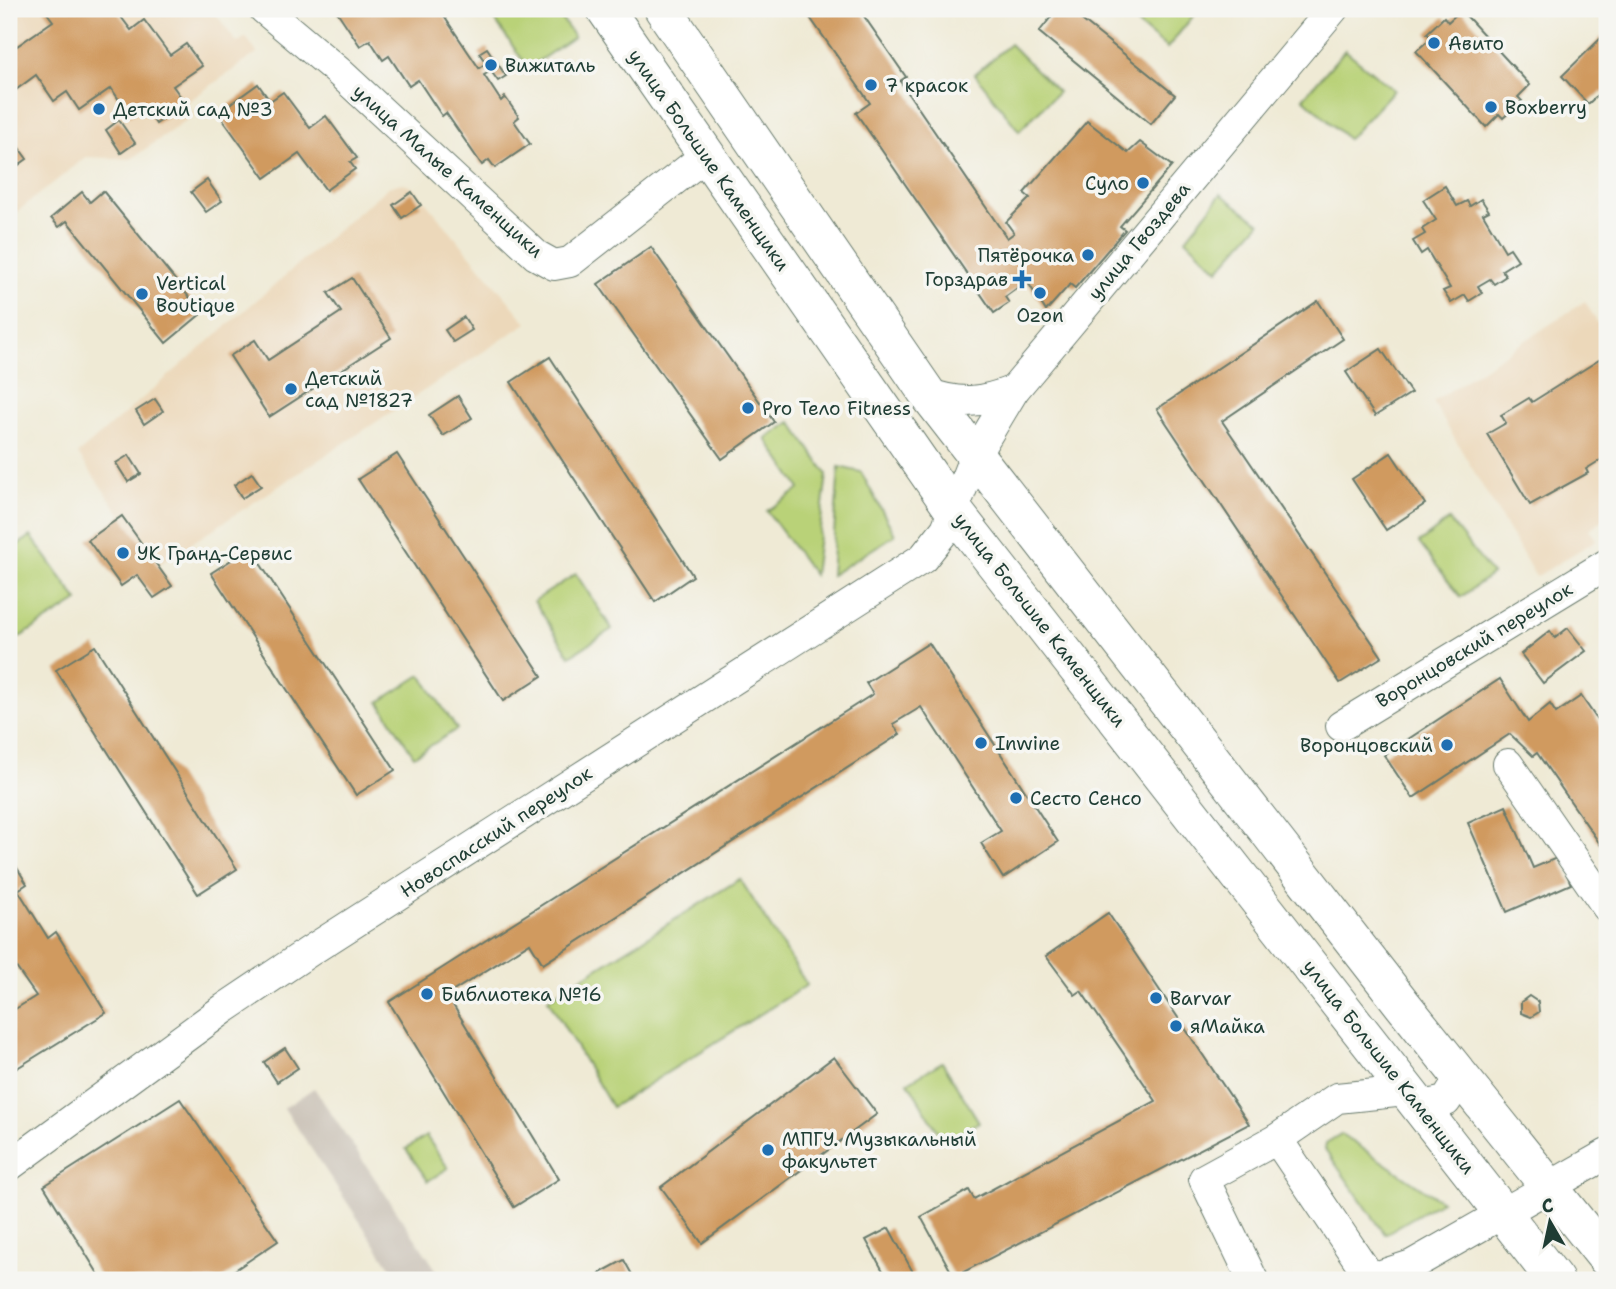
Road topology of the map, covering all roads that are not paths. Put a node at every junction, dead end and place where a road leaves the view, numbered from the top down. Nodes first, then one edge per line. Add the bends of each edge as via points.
1 (264, 9) edge
2 (604, 9) edge
3 (663, 9) edge
4 (1333, 9) edge
5 (705, 156) junction
6 (1014, 390) junction
7 (927, 393) junction
8 (964, 484) junction
9 (923, 558) junction
10 (1607, 564) edge
11 (997, 566) junction
12 (1341, 726) dead end
13 (1508, 765) dead end
14 (1607, 907) edge
15 (1452, 1066) junction
16 (1408, 1093) junction
17 (1277, 1139) junction
18 (1607, 1154) edge
19 (9, 1166) edge
20 (1550, 1186) junction
21 (1502, 1212) junction
22 (1607, 1259) edge
23 (1370, 1279) edge
24 (1253, 1280) edge
25 (1555, 1280) edge

1 - 5 street, улица Малые Каменщики via 339,72 536,255 554,265 570,262
2 - 5 main road, улица Большие Каменщики
3 - 7 main road, улица Большие Каменщики
4 - 6 street, улица Гвоздева
5 - 8 main road, улица Большие Каменщики
6 - 7 street via 970,403
6 - 8 street, улица Гвоздева
7 - 8 main road, улица Большие Каменщики
8 - 9 street, Новоспасский переулок via 936,546
8 - 11 main road, улица Большие Каменщики
8 - 15 main road, улица Большие Каменщики
9 - 11 street via 961,550
9 - 19 street, Новоспасский переулок via 310,951
10 - 12 street, Воронцовский переулок
11 - 16 main road, улица Большие Каменщики
13 - 14 street
15 - 16 street via 1456,1085 1446,1101 1427,1105
15 - 20 main road, улица Большие Каменщики
16 - 17 street via 1337,1098
16 - 21 main road, улица Большие Каменщики
17 - 23 street
17 - 24 street via 1204,1179
18 - 20 street
20 - 21 street
20 - 22 main road, улица Большие Каменщики
21 - 23 street via 1412,1265
21 - 25 main road, улица Большие Каменщики

